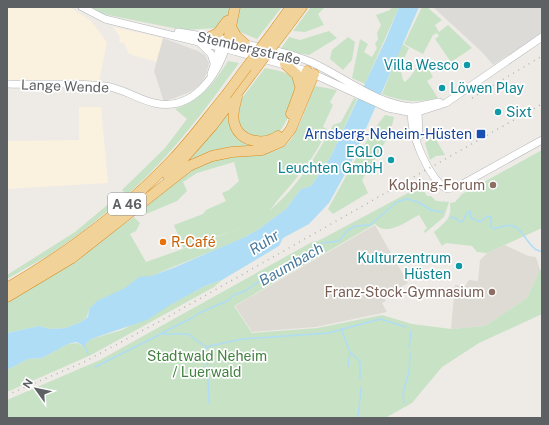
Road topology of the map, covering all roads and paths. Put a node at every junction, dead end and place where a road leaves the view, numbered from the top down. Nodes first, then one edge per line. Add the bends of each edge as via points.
1 (82, 7) edge
2 (230, 7) edge
3 (235, 7) edge
4 (290, 7) edge
5 (302, 7) edge
6 (229, 24) junction
7 (281, 25) junction
8 (146, 28) junction
9 (210, 37) junction
10 (542, 38) edge
11 (198, 42) junction
12 (224, 44) junction
13 (245, 44) junction
14 (214, 63) junction
15 (285, 64) junction
16 (311, 73) junction
17 (209, 81) junction
18 (7, 84) edge
19 (300, 86) junction
20 (356, 89) junction
21 (239, 91) junction
22 (412, 110) junction
23 (542, 140) edge
24 (146, 199) junction
25 (7, 288) edge
26 (7, 298) edge

1 - 8 street, Stembergstraße via 105,19
2 - 6 highway
3 - 6 highway
4 - 7 highway, A 46
5 - 7 highway, A 46
6 - 9 highway
6 - 12 highway
6 - 13 highway via 236,36
7 - 21 highway, A 46, bridge
7 - 25 highway, A 46, bridge via 173,159 129,202 64,254
8 - 9 street, Stembergstraße
8 - 11 street, Stembergstraße
9 - 12 street, Stembergstraße
10 - 22 street via 456,95
11 - 12 street, Stembergstraße
11 - 14 street via 211,54
12 - 13 street, Stembergstraße
12 - 14 street
12 - 15 street, Stembergstraße
12 - 17 street, Lange Wende via 218,68
13 - 20 street, Stembergstraße via 310,62
14 - 17 street
15 - 16 street, Stembergstraße
15 - 19 highway via 297,75
16 - 19 highway
16 - 20 street, Stembergstraße
16 - 24 highway via 291,129 281,142 262,150 223,153 200,161
17 - 18 street, Lange Wende via 202,90 187,99 165,104 107,86
19 - 21 highway via 289,119 282,131 276,138 262,142 246,138 235,124 234,111
20 - 22 street, Stembergstraße
21 - 24 highway, A 46 via 194,148
22 - 23 street via 417,143 443,187 452,189
24 - 26 highway, A 46 via 72,258

